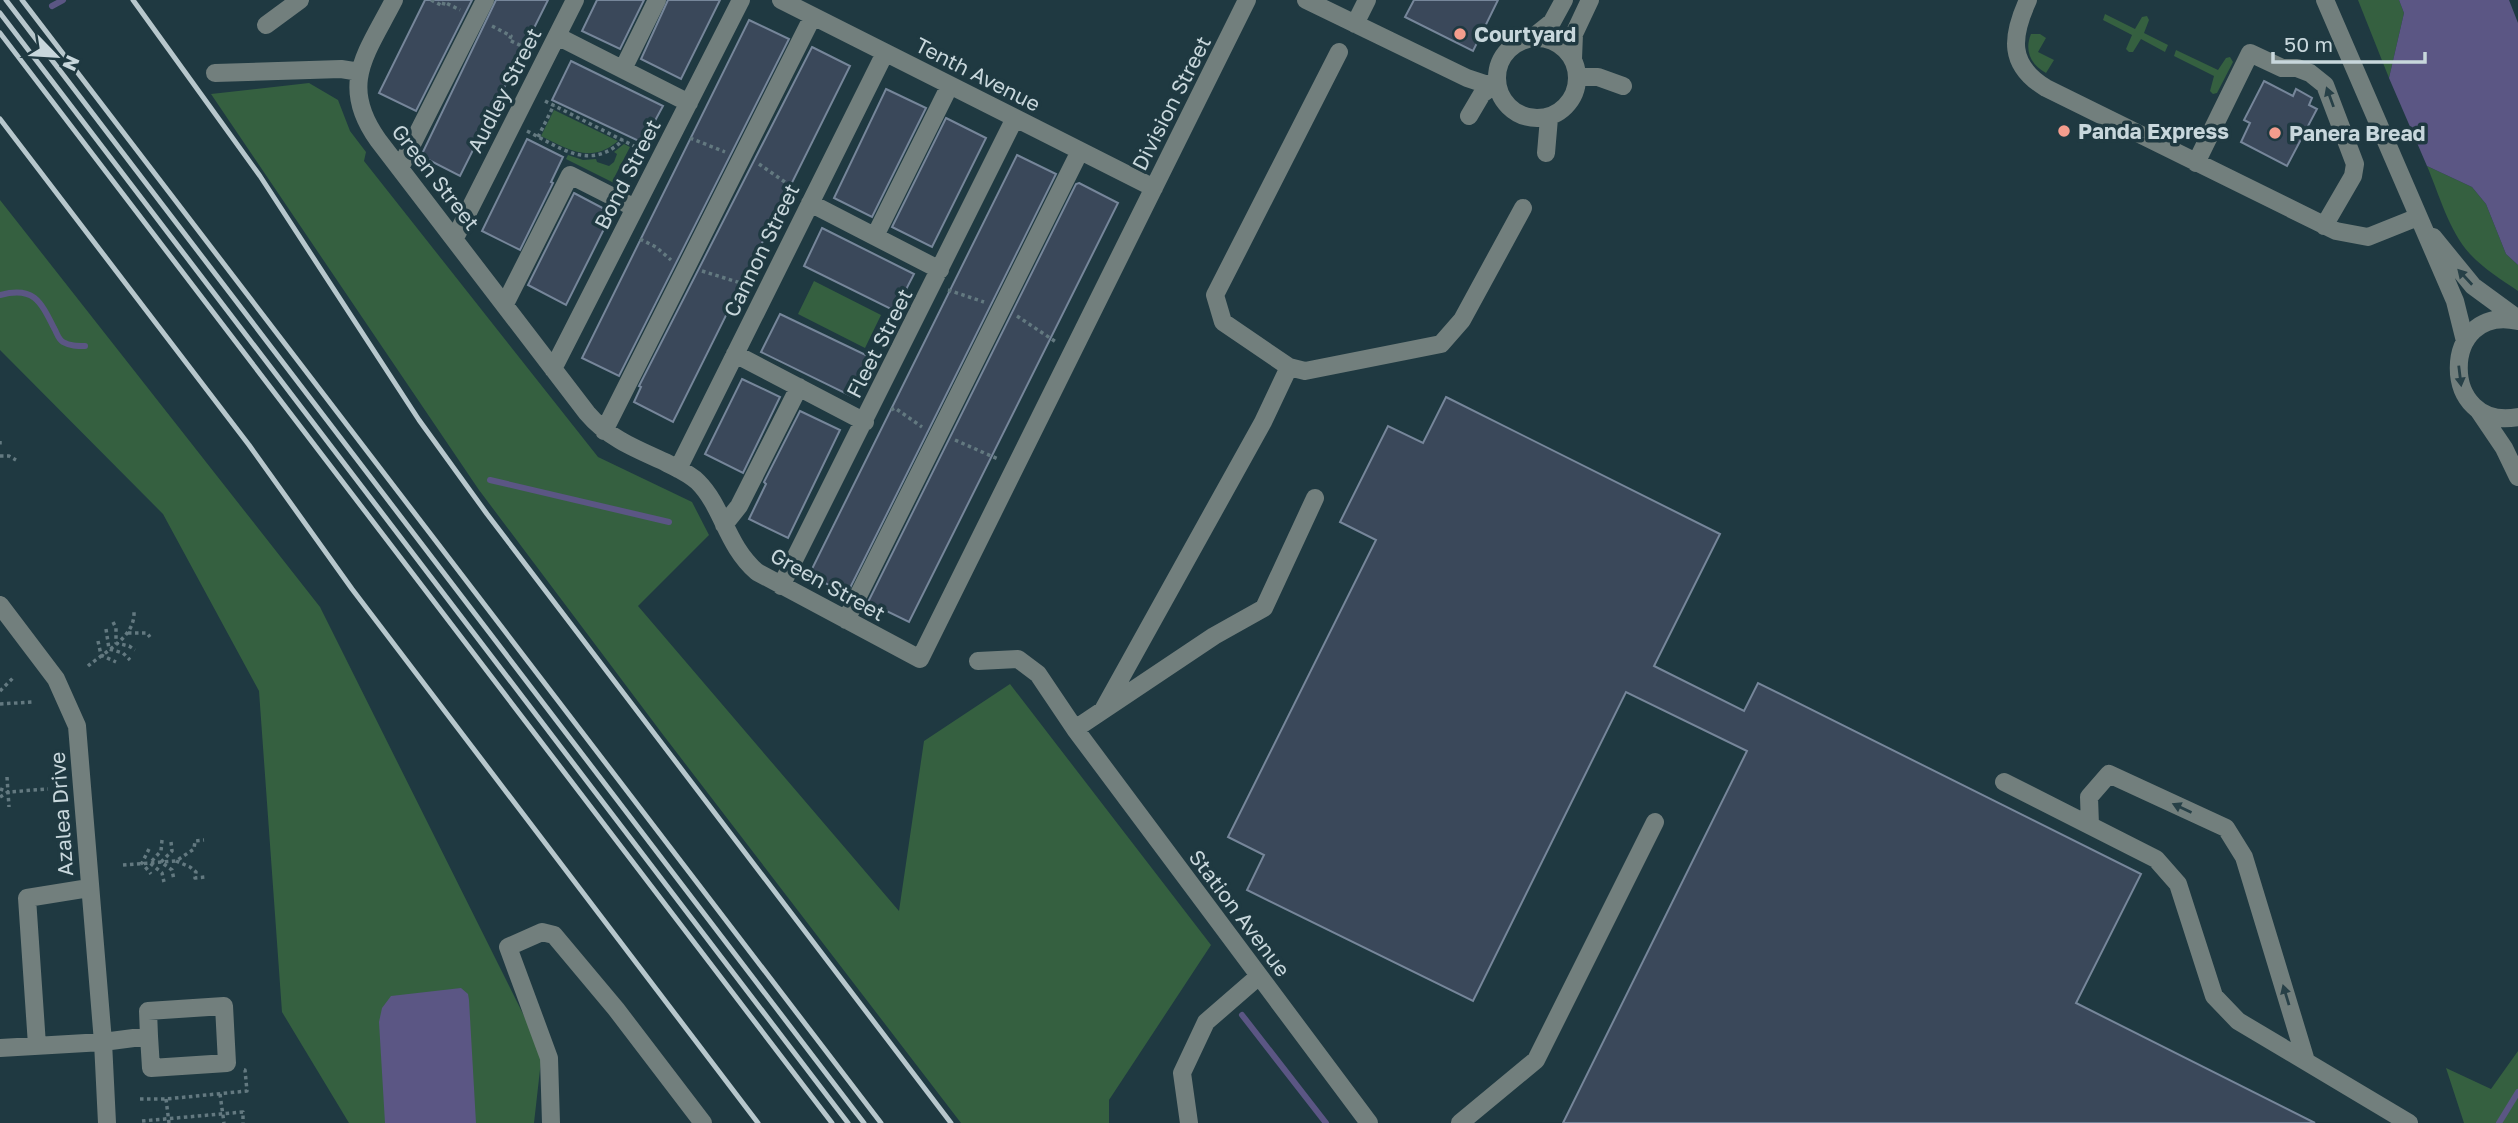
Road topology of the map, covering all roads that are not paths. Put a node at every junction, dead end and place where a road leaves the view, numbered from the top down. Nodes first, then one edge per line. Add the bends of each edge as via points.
1 (300, 0) edge
2 (394, 0) edge
3 (485, 0) edge
4 (575, 0) edge
5 (657, 0) edge
6 (741, 0) edge
7 (781, 0) edge
8 (1247, 0) edge
9 (1306, 0) edge
10 (1367, 0) edge
11 (1564, 0) edge
12 (1590, 0) edge
13 (2028, 0) edge
14 (2325, 0) edge
15 (813, 16) junction
16 (1355, 24) junction
17 (266, 25) dead end
18 (557, 36) junction
19 (1532, 38) junction
20 (885, 52) junction
21 (1339, 52) dead end
22 (1573, 59) junction
23 (623, 69) junction
24 (360, 72) junction
25 (215, 73) dead end
26 (1578, 77) junction
27 (1496, 84) junction
28 (950, 85) junction
29 (1622, 86) dead end
30 (689, 103) junction
31 (1469, 116) dead end
32 (1015, 118) junction
33 (1549, 118) junction
34 (1080, 151) junction
35 (1546, 153) dead end
36 (2196, 163) junction
37 (400, 169) junction
38 (1154, 188) junction
39 (810, 202) junction
40 (635, 208) junction
41 (1522, 208) dead end
42 (2418, 217) junction
43 (2324, 226) junction
44 (875, 236) junction
45 (455, 238) junction
46 (940, 270) junction
47 (505, 304) junction
48 (2518, 320) edge
49 (2465, 341) junction
50 (735, 354) junction
51 (1289, 367) junction
52 (554, 369) junction
53 (799, 387) junction
54 (2479, 411) junction
55 (2518, 417) edge
56 (865, 422) junction
57 (604, 430) junction
58 (678, 469) junction
59 (2518, 477) edge
60 (1315, 498) dead end
61 (724, 526) junction
62 (781, 586) junction
63 (1, 607) edge
64 (846, 620) junction
65 (978, 661) dead end
66 (1103, 710) junction
67 (1074, 730) junction
68 (2004, 782) dead end
69 (1655, 822) dead end
70 (2090, 825) junction
71 (89, 888) junction
72 (1259, 976) junction
73 (149, 1036) junction
74 (103, 1042) junction
75 (37, 1045) junction
76 (0, 1048) edge
77 (2306, 1061) junction
78 (107, 1123) edge
79 (551, 1123) edge
80 (703, 1123) edge
81 (1189, 1123) edge
82 (1369, 1123) edge
83 (1460, 1123) edge
84 (2409, 1123) edge

1 - 17 street
2 - 24 street
3 - 37 street
4 - 18 street, Audley Street
5 - 23 street
6 - 30 street, Bond Street
7 - 15 street, Tenth Avenue
8 - 38 street, Division Street
9 - 16 street
10 - 16 street
11 - 19 street via 1552,22
12 - 22 street via 1574,34
13 - 36 street via 2015,41 2019,60 2030,77
14 - 42 street
15 - 20 street, Tenth Avenue
15 - 57 street
16 - 27 street via 1467,78
18 - 23 street
18 - 45 street, Audley Street
19 - 22 street via 1554,43
19 - 27 street via 1507,51 1498,66
20 - 28 street, Tenth Avenue
20 - 39 street, Cannon Street
21 - 51 street via 1215,295 1223,322
22 - 26 street
23 - 30 street
24 - 25 street
24 - 37 street, Green Street via 360,110
26 - 29 street via 1598,77
26 - 33 street via 1567,106
27 - 31 street via 1482,94
27 - 33 street via 1503,100 1517,112 1533,119
28 - 32 street, Tenth Avenue
28 - 44 street
30 - 40 street, Bond Street
32 - 34 street, Tenth Avenue
32 - 46 street, Fleet Street
33 - 35 street
34 - 38 street, Tenth Avenue
34 - 64 street
36 - 43 street
43 -> 36 street via 2353,176 2355,164 2325,85 2310,73 2282,68 2250,53
37 - 45 street, Green Street
38 - 64 street, Green Street via 920,659
39 - 44 street
39 - 50 street, Cannon Street
40 - 47 street via 570,175
40 - 52 street, Bond Street
41 - 51 street via 1462,320 1441,344 1305,371
42 - 43 street via 2368,237
48 -> 42 street via 2473,286
42 - 49 street via 2459,312
44 - 46 street
45 - 47 street, Green Street
46 - 56 street, Fleet Street
47 - 52 street, Green Street
48 - 49 street via 2489,321
49 -> 54 street via 2458,361 2459,382
50 - 53 street
50 - 58 street, Cannon Street
51 - 66 street
52 - 57 street, Green Street
53 - 56 street
53 - 61 street via 739,506
54 - 55 street
54 - 59 street
56 - 62 street, Fleet Street
57 - 58 street, Green Street
58 - 61 street, Green Street via 704,488
60 - 66 street via 1264,608
61 - 62 street, Green Street via 739,555
62 - 64 street, Green Street
63 - 71 street, Azalea Drive via 57,679 77,726
65 - 67 street, Station Avenue via 1018,659 1038,674
66 - 67 street
67 - 72 street, Station Avenue
68 - 70 street
69 - 83 street via 1536,1060
70 - 77 street via 2156,859 2178,884 2214,996 2238,1021
77 -> 70 street via 2244,857 2226,828 2109,774 2089,797
71 - 74 street, Azalea Drive
71 - 75 street via 27,898
72 - 81 street via 1206,1022 1186,1063 1182,1073
72 - 82 street, Station Avenue
73 - 73 street via 148,1011 224,1006 227,1063 151,1068
73 - 74 street
74 - 75 street
74 - 78 street, Azalea Drive
75 - 76 street
77 - 84 street
79 - 80 street via 549,1058 508,947 542,932 554,935

